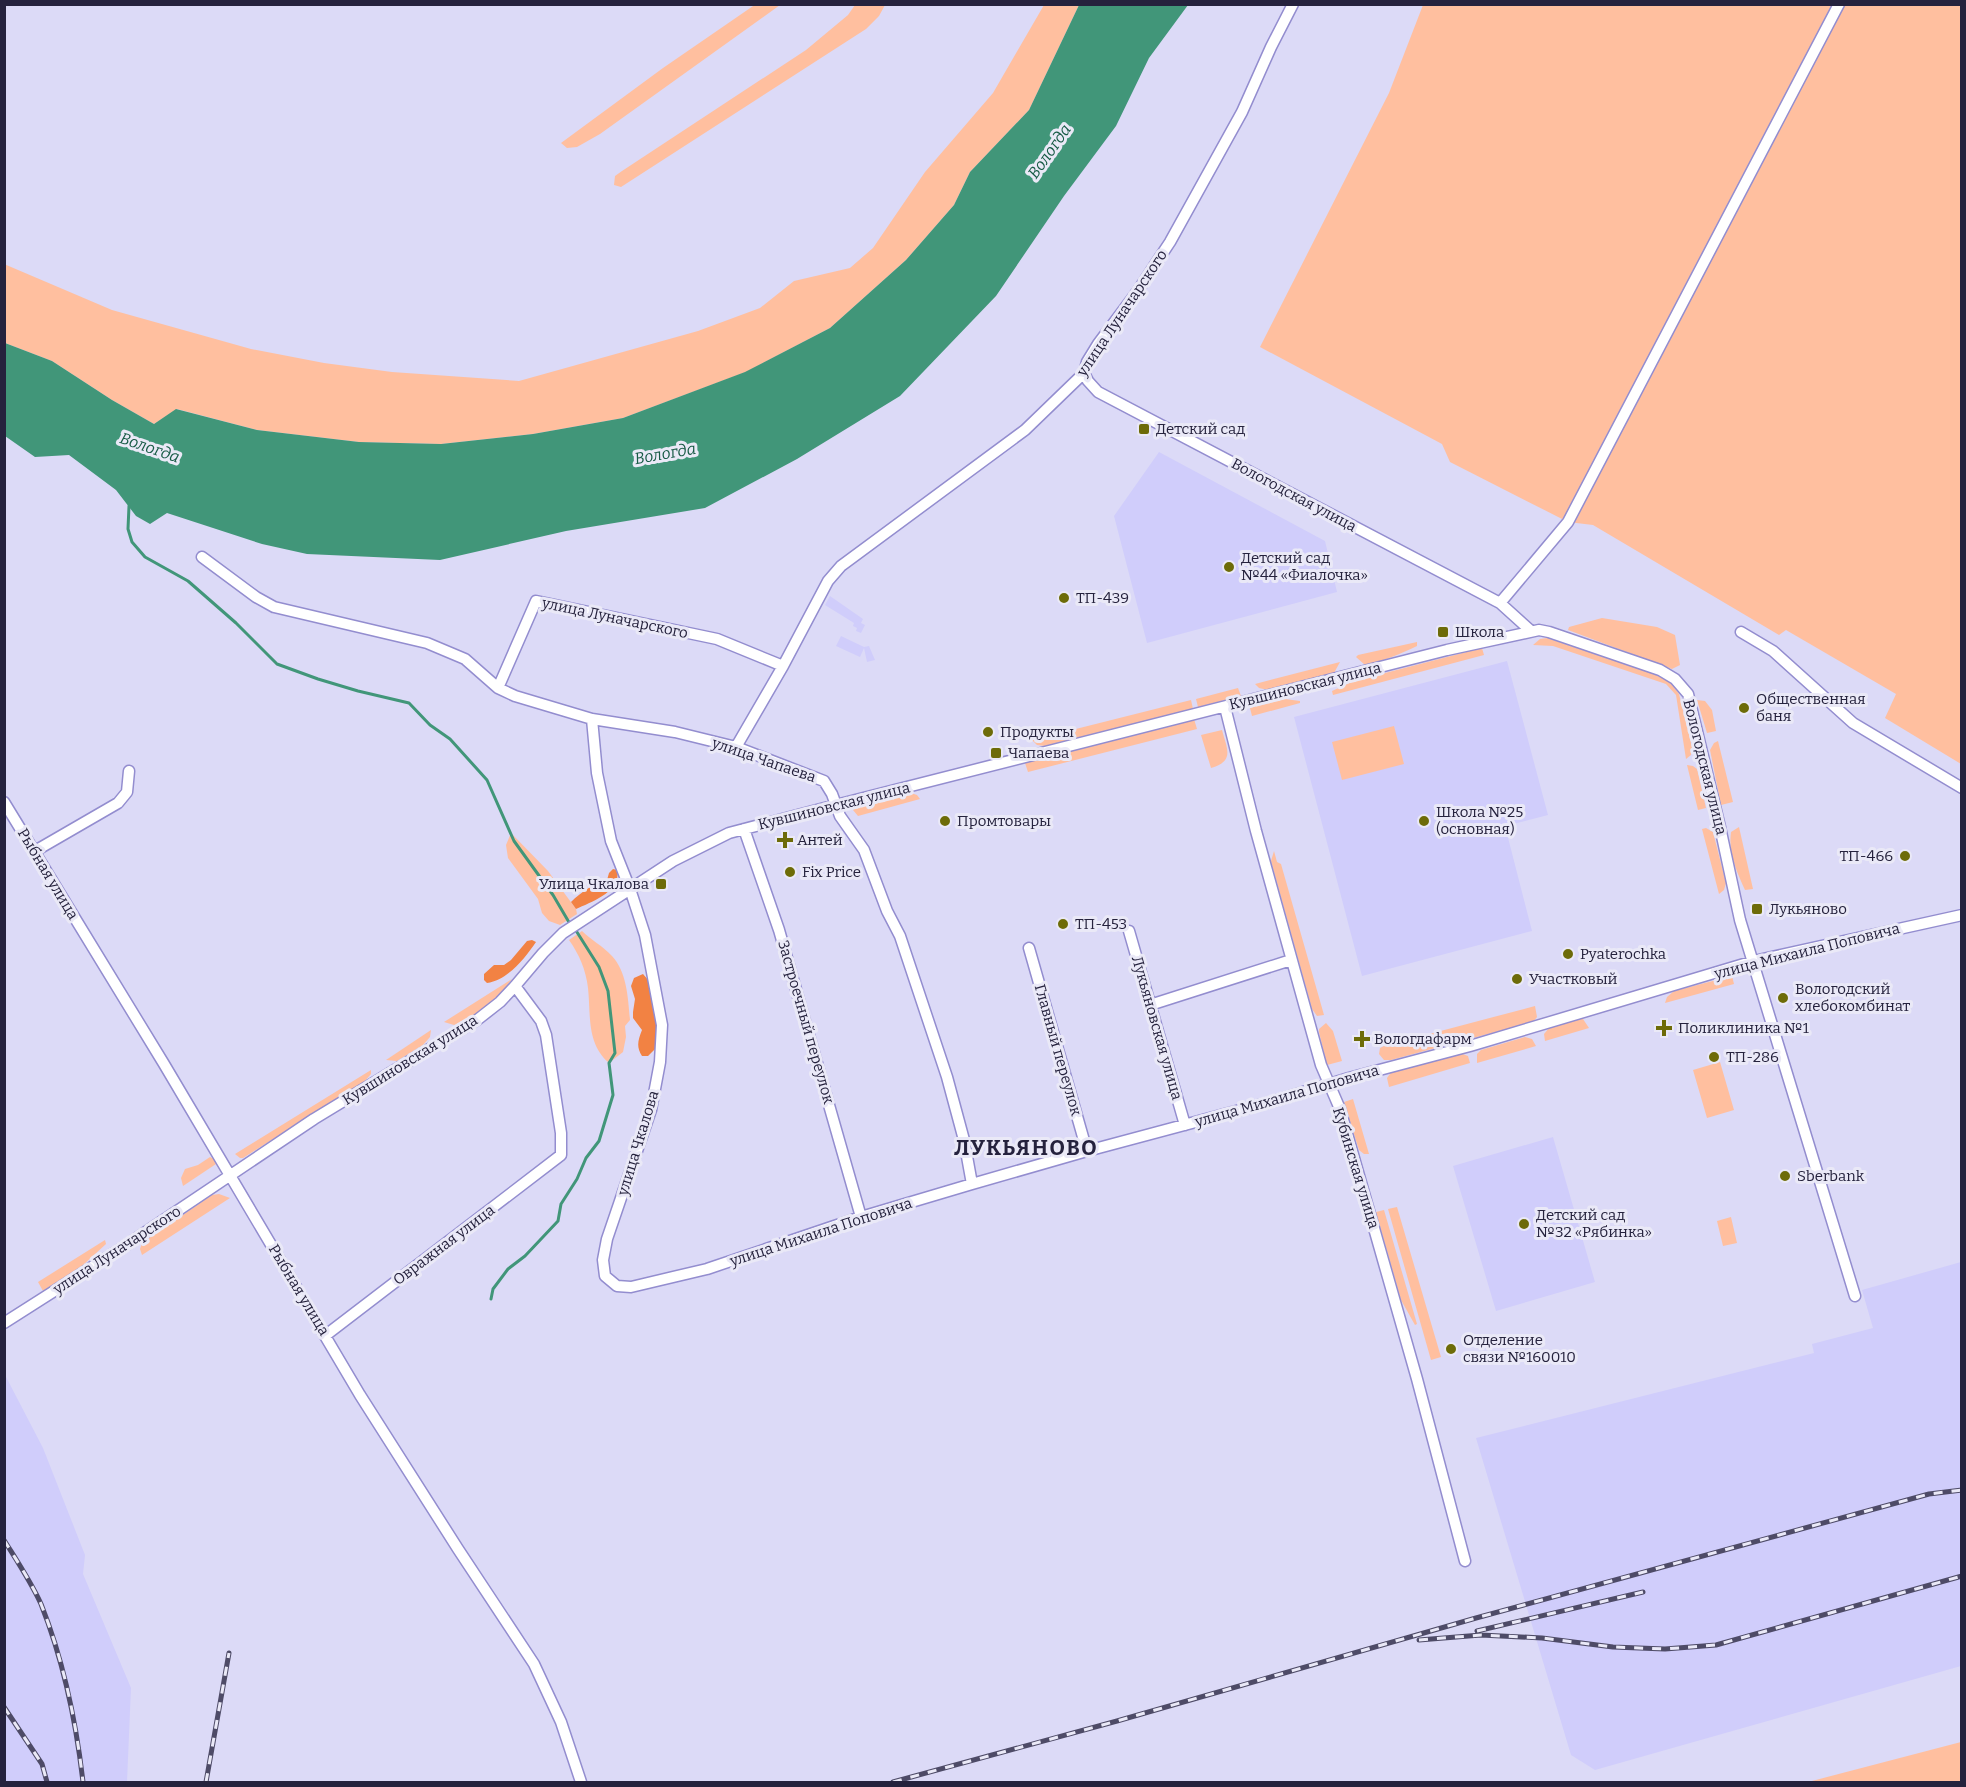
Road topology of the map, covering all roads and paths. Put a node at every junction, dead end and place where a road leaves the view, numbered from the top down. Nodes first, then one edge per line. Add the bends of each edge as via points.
1 (1293, 4) edge
2 (1839, 4) edge
3 (1084, 373) junction
4 (202, 557) dead end
5 (1500, 603) junction
6 (1531, 631) junction
7 (1741, 632) dead end
8 (783, 666) junction
9 (498, 688) junction
10 (1225, 707) junction
11 (592, 719) junction
12 (735, 747) junction
13 (129, 771) dead end
14 (1962, 789) edge
15 (4, 802) edge
16 (837, 805) junction
17 (744, 829) junction
18 (35, 851) junction
19 (630, 889) junction
20 (1962, 915) edge
21 (1129, 932) dead end
22 (1029, 948) dead end
23 (1292, 960) junction
24 (1754, 961) junction
25 (516, 986) junction
26 (1150, 1005) junction
27 (1329, 1084) junction
28 (1185, 1125) junction
29 (1086, 1151) junction
30 (229, 1175) junction
31 (972, 1184) junction
32 (861, 1217) junction
33 (617, 1286) joint
34 (1855, 1296) dead end
35 (4, 1323) edge
36 (326, 1335) junction
37 (1465, 1561) dead end
38 (581, 1782) edge

1 - 3 street, улица Луначарского via 1242,112 1178,227 1157,264 1098,344
2 - 5 street via 1568,522
3 - 5 street, Вологодская улица via 1098,392
3 - 8 street, улица Луначарского via 1025,430 841,566 828,581
4 - 9 street, улица Чапаева via 274,607 427,643 465,659
5 - 6 street, Вологодская улица
6 - 10 street, Кувшиновская улица
6 - 24 street, Вологодская улица via 1549,632 1660,670 1685,688 1740,920
7 - 14 street via 1773,651 1853,723
8 - 9 street, улица Луначарского via 717,639 536,601
8 - 12 street, улица Луначарского
9 - 11 street, улица Чапаева
10 - 16 street, Кувшиновская улица
10 - 23 street, Кубинская улица
11 - 12 street, улица Чапаева via 675,732
11 - 19 street, улица Чкалова via 597,773 611,841
12 - 16 street, улица Чапаева via 818,777 828,786
13 - 18 street via 127,792 118,802
15 - 18 street, Рыбная улица
16 - 17 street, Кувшиновская улица
16 - 31 street, улица Чапаева via 840,816 864,850 900,936 947,1077
17 - 19 street, Кувшиновская улица via 694,849
17 - 32 street, Застроечный переулок via 779,930
18 - 30 street, Рыбная улица
19 - 25 street, Кувшиновская улица via 563,933
19 - 33 street, улица Чкалова via 645,934 662,1025 651,1110 603,1260 605,1276
20 - 24 street, улица Михаила Поповича
21 - 26 street, Лукьяновская улица
22 - 29 street, Главный переулок
23 - 26 street
23 - 27 street, Кубинская улица
24 - 27 street, улица Михаила Поповича via 1535,1028
24 - 34 street, Вологодская улица
25 - 30 street, Кувшиновская улица via 461,1030
25 - 36 street, Овражная улица via 541,1021 546,1035 561,1155
26 - 28 street, Лукьяновская улица
27 - 28 street, улица Михаила Поповича
27 - 37 street, Кубинская улица via 1340,1109 1418,1379
28 - 29 street, улица Михаила Поповича
29 - 31 street, улица Михаила Поповича
30 - 35 street, улица Луначарского
30 - 36 street, Рыбная улица
31 - 32 street, улица Михаила Поповича
32 - 33 street, улица Михаила Поповича via 707,1269 648,1284
36 - 38 street, Рыбная улица via 387,1438 534,1665 561,1722

